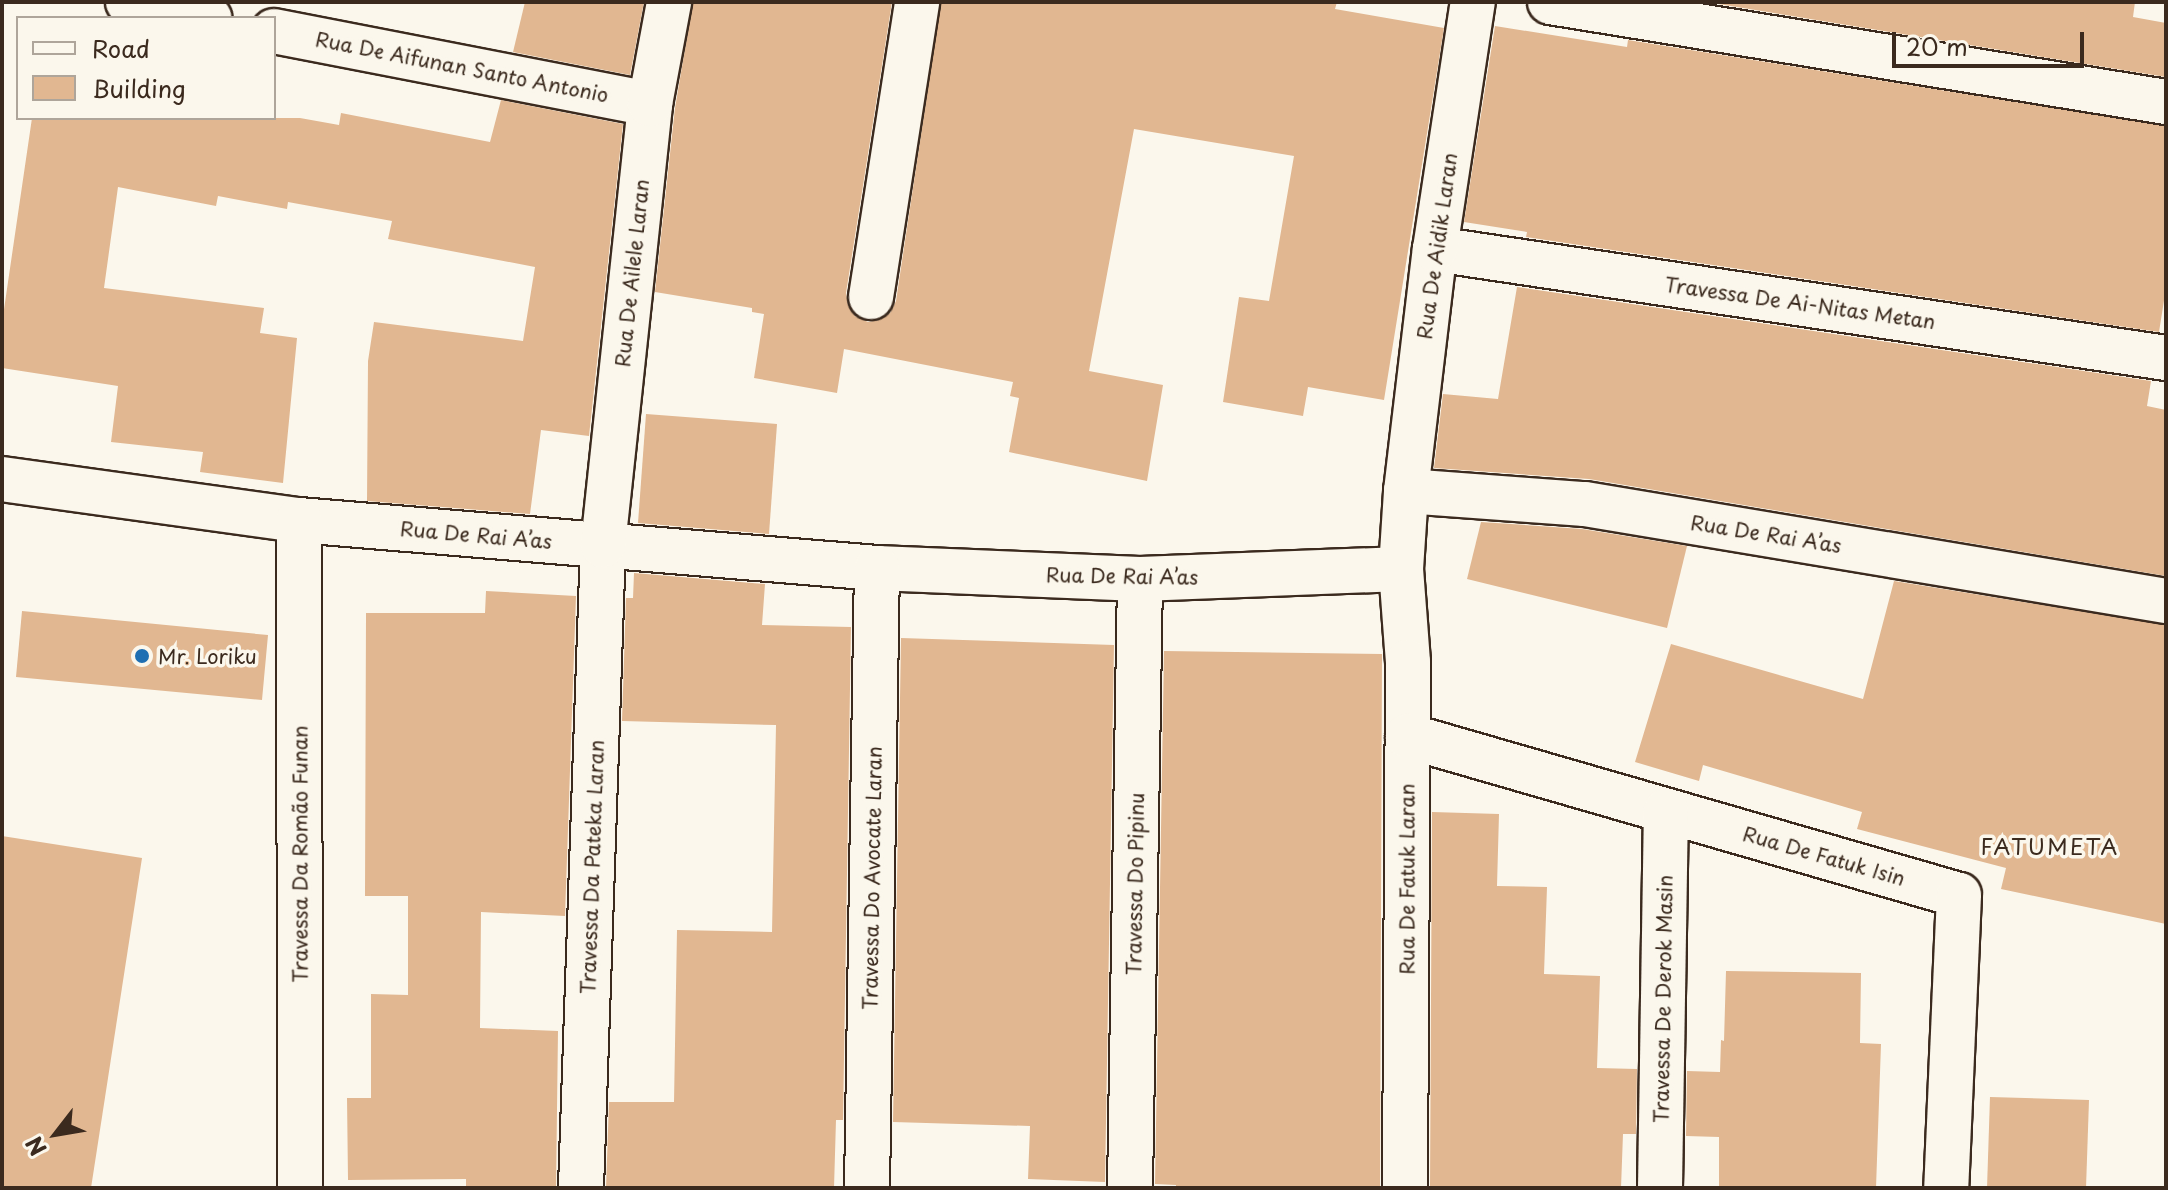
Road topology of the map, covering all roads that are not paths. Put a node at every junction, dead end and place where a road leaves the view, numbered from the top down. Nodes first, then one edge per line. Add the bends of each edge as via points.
1 (128, 2) edge
2 (669, 2) edge
3 (917, 2) edge
4 (1473, 2) edge
5 (1550, 2) edge
6 (199, 16) edge
7 (276, 31) edge
8 (2166, 102) edge
9 (650, 104) junction
10 (1435, 249) junction
11 (871, 297) dead end
12 (2166, 358) edge
13 (2, 479) edge
14 (1406, 491) junction
15 (299, 520) junction
16 (603, 545) junction
17 (877, 568) junction
18 (1401, 569) junction
19 (1140, 579) junction
20 (2166, 601) edge
21 (1408, 736) junction
22 (1666, 811) junction
23 (300, 1188) edge
24 (581, 1188) edge
25 (867, 1188) edge
26 (1130, 1188) edge
27 (1405, 1188) edge
28 (1660, 1188) edge
29 (1946, 1188) edge

1 - 6 street
2 - 9 street, Rua De Ailele Laran
3 - 11 street
4 - 10 street, Rua De Aidik Laran
5 - 8 street
7 - 9 street, Rua De Aifunan Santo Antonio
9 - 16 street, Rua De Ailele Laran
10 - 12 street, Travessa De Ai-Nitas Metan
10 - 14 street, Rua De Aidik Laran
13 - 15 street, Rua De Rai A’as
14 - 18 street
14 - 20 street, Rua De Rai A’as via 1585,504
15 - 16 street, Rua De Rai A’as
15 - 23 street, Travessa Da Romão Funan
16 - 17 street, Rua De Rai A’as
16 - 24 street, Travessa Da Pateka Laran
17 - 19 street, Rua De Rai A’as
17 - 25 street, Travessa Do Avocate Laran
18 - 19 street, Rua De Rai A’as
18 - 21 street, Rua De Fatuk Laran
19 - 26 street, Travessa Do Pipinu
21 - 22 street, Rua De Fatuk Isin
21 - 27 street, Rua De Fatuk Laran
22 - 28 street, Travessa De Derok Masin
22 - 29 street, Rua De Fatuk Isin via 1959,895

